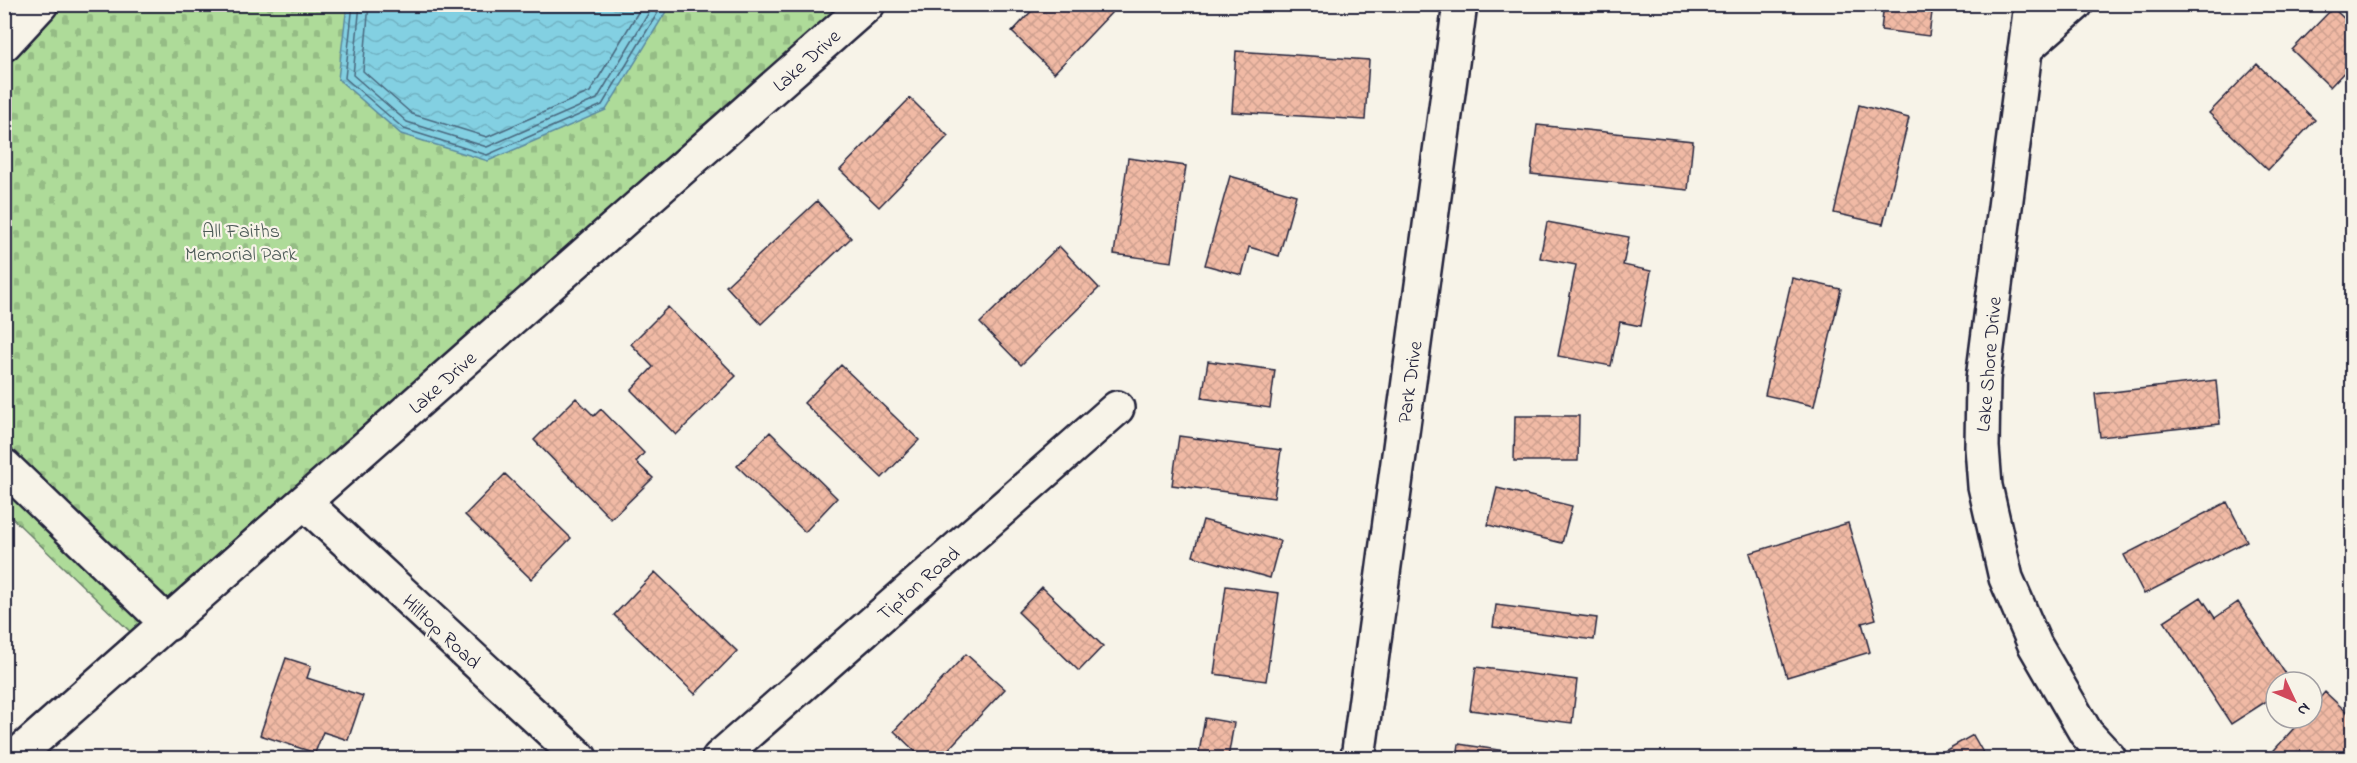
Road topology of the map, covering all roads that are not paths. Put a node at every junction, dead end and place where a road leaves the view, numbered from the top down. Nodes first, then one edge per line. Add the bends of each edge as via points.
1 (41, 4) edge
2 (868, 4) edge
3 (1460, 4) edge
4 (2031, 4) edge
5 (2076, 4) edge
6 (4, 44) edge
7 (2025, 49) junction
8 (1116, 408) dead end
9 (4, 466) edge
10 (305, 503) junction
11 (168, 624) junction
12 (14, 759) edge
13 (580, 759) edge
14 (719, 759) edge
15 (1358, 759) edge
16 (2109, 759) edge

1 - 6 street
2 - 10 street, Lake Drive
3 - 15 street, Park Drive
4 - 7 street, Lake Shore Drive
5 - 7 street
7 - 16 street, Lake Shore Drive via 1983,379 1985,486 2006,578 2035,645 2086,732
8 - 14 street, Tipton Road
9 - 11 street
10 - 11 street, Lake Drive
10 - 13 street, Hilltop Road
11 - 12 street, Lake Drive

